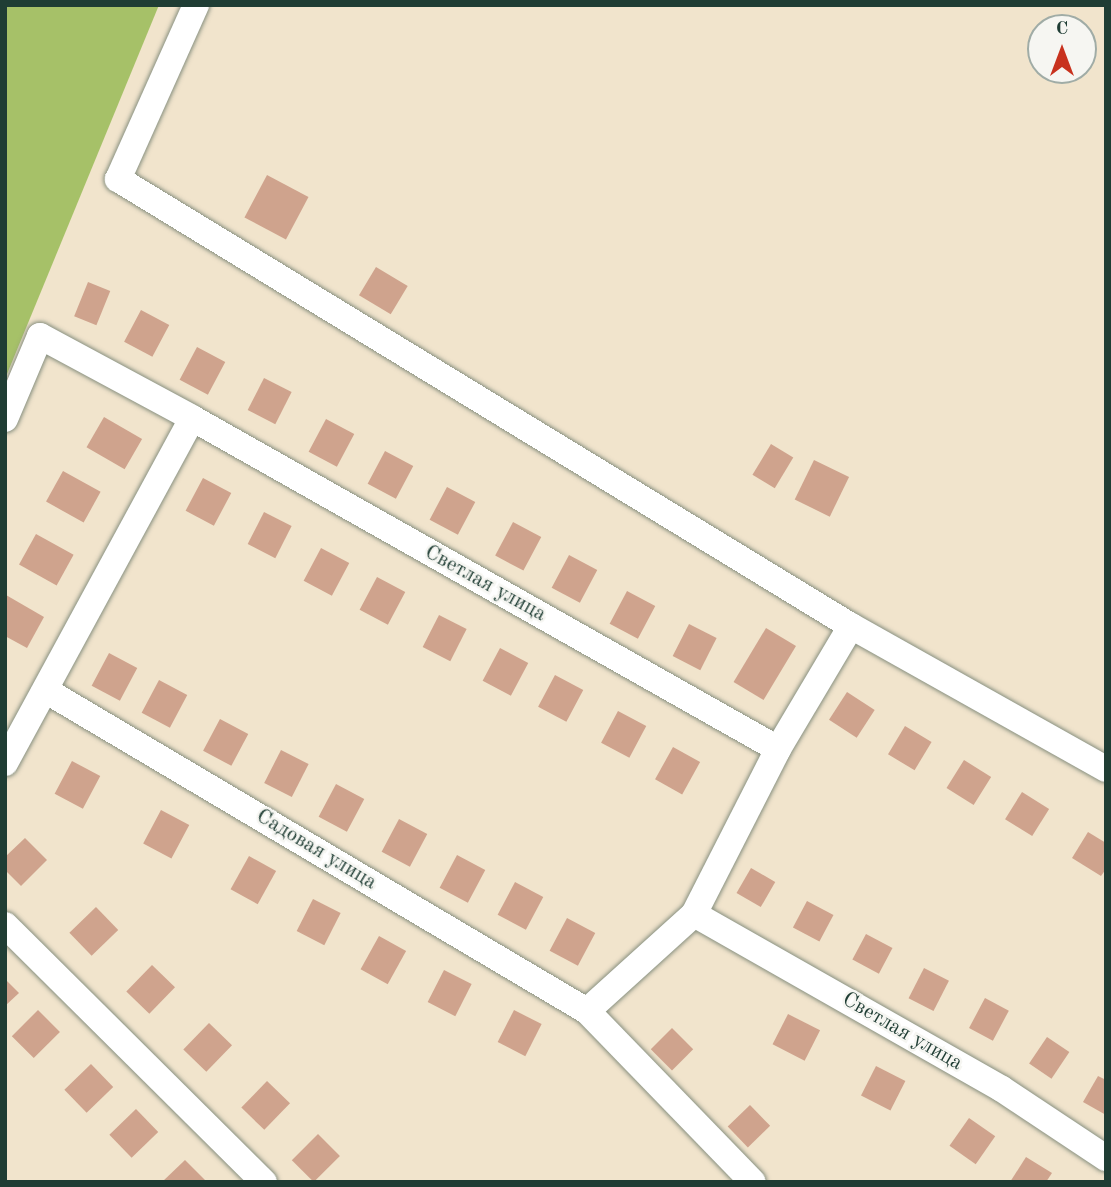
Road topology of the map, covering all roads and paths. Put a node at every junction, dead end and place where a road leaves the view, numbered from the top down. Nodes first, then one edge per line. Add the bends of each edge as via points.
1 (196, 5) edge
2 (192, 418) junction
3 (5, 419) edge
4 (851, 626) junction
5 (45, 690) junction
6 (778, 749) junction
7 (5, 763) edge
8 (1106, 769) edge
9 (694, 914) junction
10 (5, 925) edge
11 (587, 1011) junction
12 (1106, 1158) edge
13 (264, 1182) edge
14 (753, 1182) edge

1 - 4 street via 118,179
2 - 3 street, Светлая улица via 40,336
2 - 5 street
2 - 6 street, Светлая улица
4 - 6 street
4 - 8 street
5 - 7 street
5 - 11 street, Садовая улица
6 - 9 street
9 - 11 street
9 - 12 street, Светлая улица via 1002,1089
10 - 13 street
11 - 14 street

